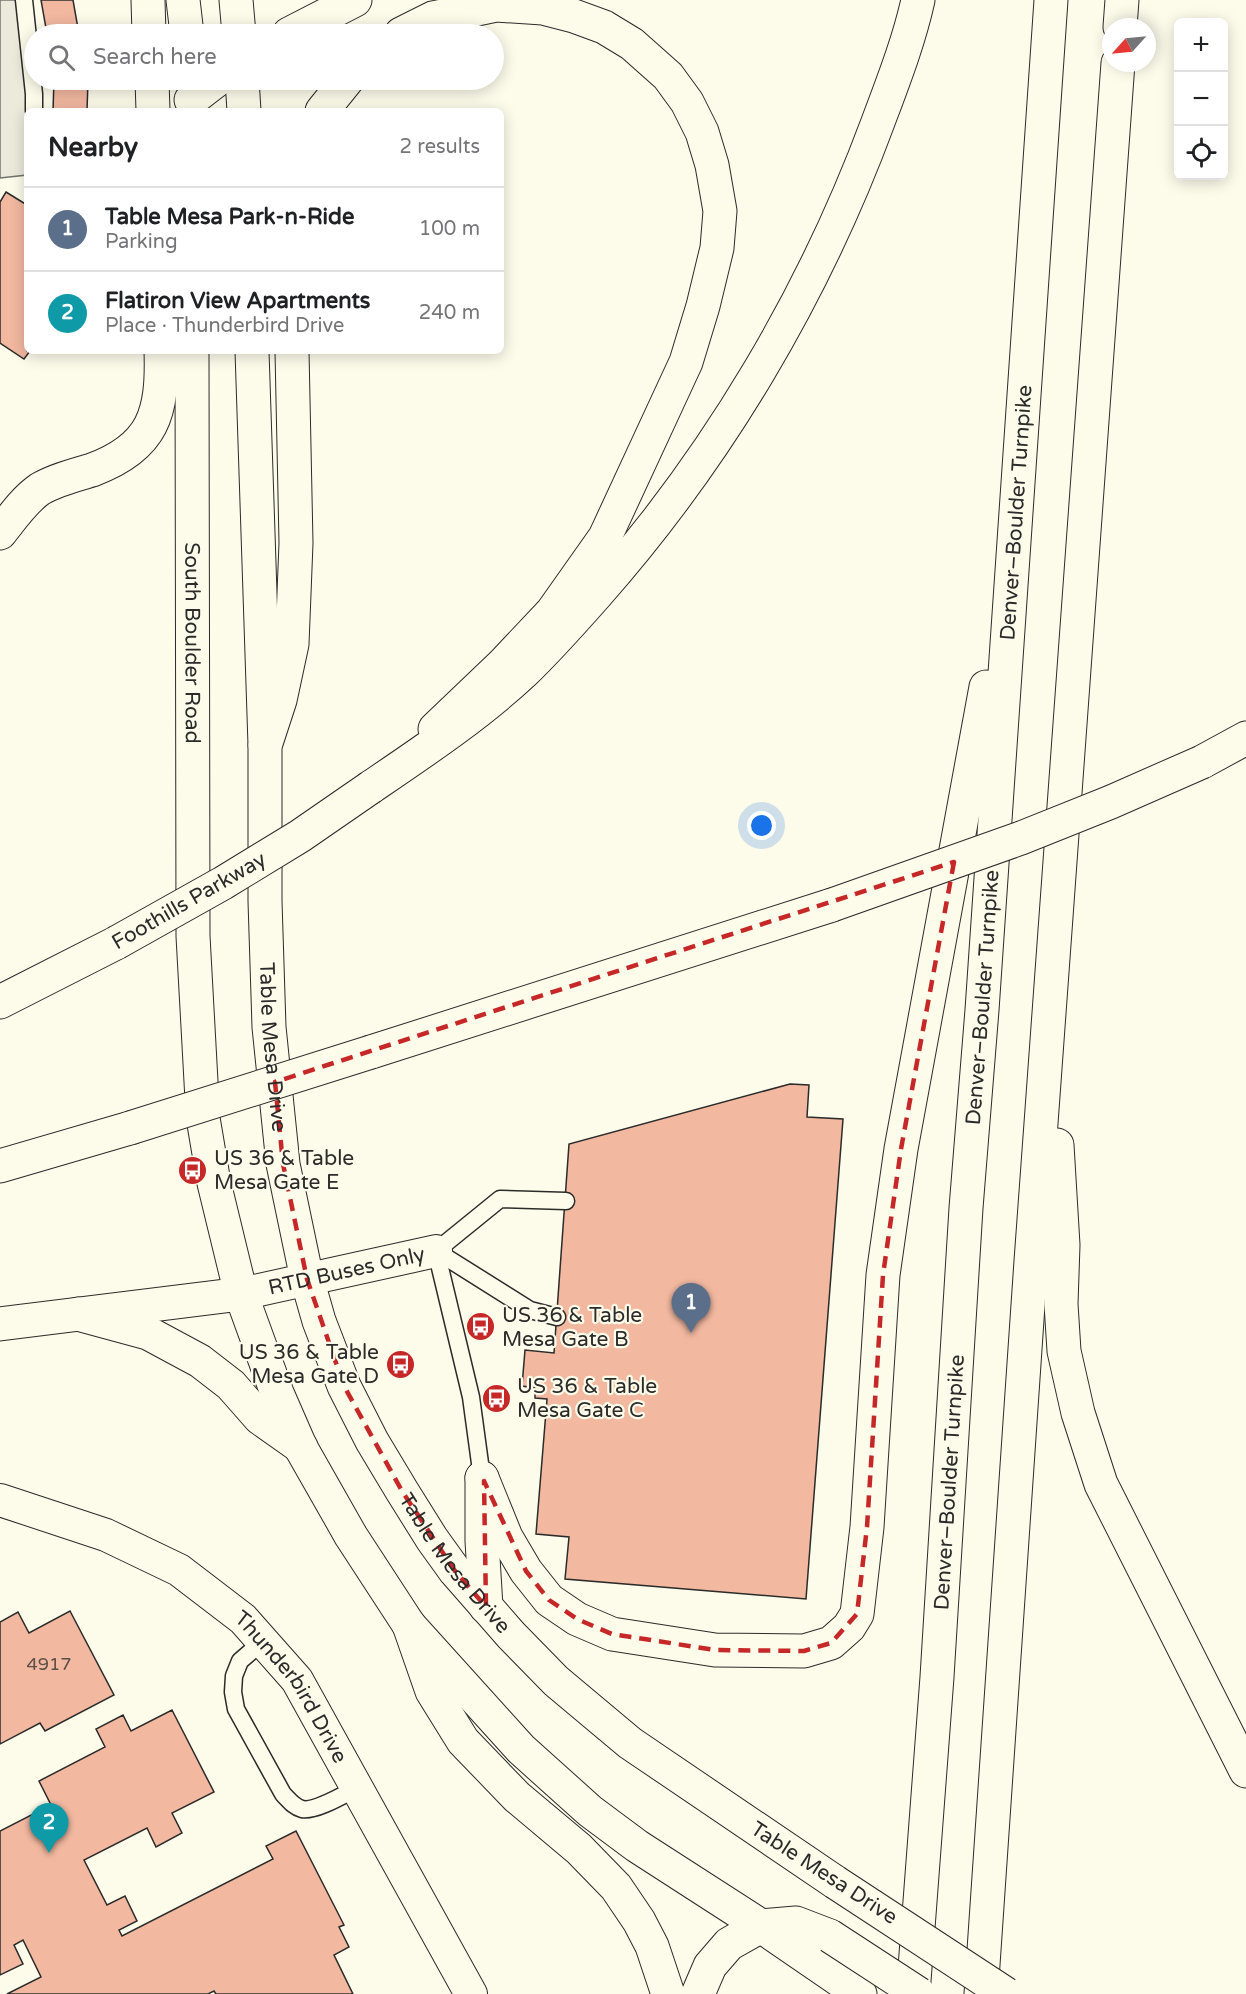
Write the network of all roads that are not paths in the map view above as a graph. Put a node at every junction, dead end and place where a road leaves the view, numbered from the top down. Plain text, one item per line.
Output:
1 (24, 0) edge
2 (148, 0) edge
3 (183, 0) edge
4 (236, 0) edge
5 (355, 0) edge
6 (918, 0) edge
7 (1052, 0) edge
8 (1122, 0) edge
9 (1121, 18) edge
10 (27, 24) edge
11 (149, 24) edge
12 (186, 24) edge
13 (238, 24) edge
14 (309, 24) edge
15 (421, 24) edge
16 (1117, 72) edge
17 (34, 90) edge
18 (152, 90) edge
19 (243, 90) edge
20 (339, 90) edge
21 (34, 108) edge
22 (153, 108) edge
23 (244, 108) edge
24 (324, 108) edge
25 (161, 354) edge
26 (192, 354) edge
27 (252, 354) edge
28 (292, 354) edge
29 (0, 533) edge
30 (1013, 538) junction
31 (1246, 738) edge
32 (265, 746) junction
33 (371, 787) junction
34 (0, 1002) edge
35 (1050, 1008) junction
36 (0, 1166) edge
37 (566, 1201) dead end
38 (436, 1251) junction
39 (307, 1279) junction
40 (241, 1294) junction
41 (78, 1314) junction
42 (556, 1317) dead end
43 (0, 1324) edge
44 (301, 1448) junction
45 (482, 1478) junction
46 (0, 1500) edge
47 (486, 1607) junction
48 (409, 1625) junction
49 (263, 1641) junction
50 (1190, 1659) junction
51 (1246, 1731) edge
52 (1246, 1771) edge
53 (357, 1788) junction
54 (761, 1926) junction
55 (471, 1994) edge
56 (668, 1994) edge
57 (698, 1994) edge
58 (860, 1994) edge
59 (913, 1994) edge
60 (919, 1994) edge
61 (981, 1994) edge
62 (1006, 1994) edge

1 - 10 lane
2 - 11 main road
3 - 12 main road
4 - 13 main road
5 - 14 main road
6 - 33 main road
7 - 30 main road, Denver–Boulder Turnpike
8 - 9 main road
15 - 33 main road
16 - 35 main road
17 - 21 lane
18 - 22 main road
19 - 23 main road
20 - 24 main road
25 - 29 main road
26 - 40 main road, South Boulder Road
27 - 32 main road
28 - 32 main road
30 - 45 main road
30 - 59 main road, Denver–Boulder Turnpike
31 - 36 main road, bridge
32 - 39 main road, Table Mesa Drive
33 - 34 main road, Foothills Parkway, bridge
35 - 50 main road
35 - 61 main road
37 - 38 lane
38 - 39 street, RTD Buses Only
38 - 42 lane
38 - 45 lane, RTD Buses Only
39 - 40 street, RTD Buses Only
39 - 47 main road, Table Mesa Drive
40 - 41 main road
40 - 44 main road
41 - 43 main road
41 - 44 main road
44 - 48 main road
45 - 47 main road
46 - 49 street, Thunderbird Drive
47 - 62 main road, Table Mesa Drive, bridge
48 - 54 main road
48 - 56 main road
49 - 53 street, Thunderbird Drive
49 - 53 lane
50 - 51 main road
50 - 52 main road
53 - 55 street, Thunderbird Drive
54 - 57 main road
54 - 58 main road
54 - 60 main road, bridge

